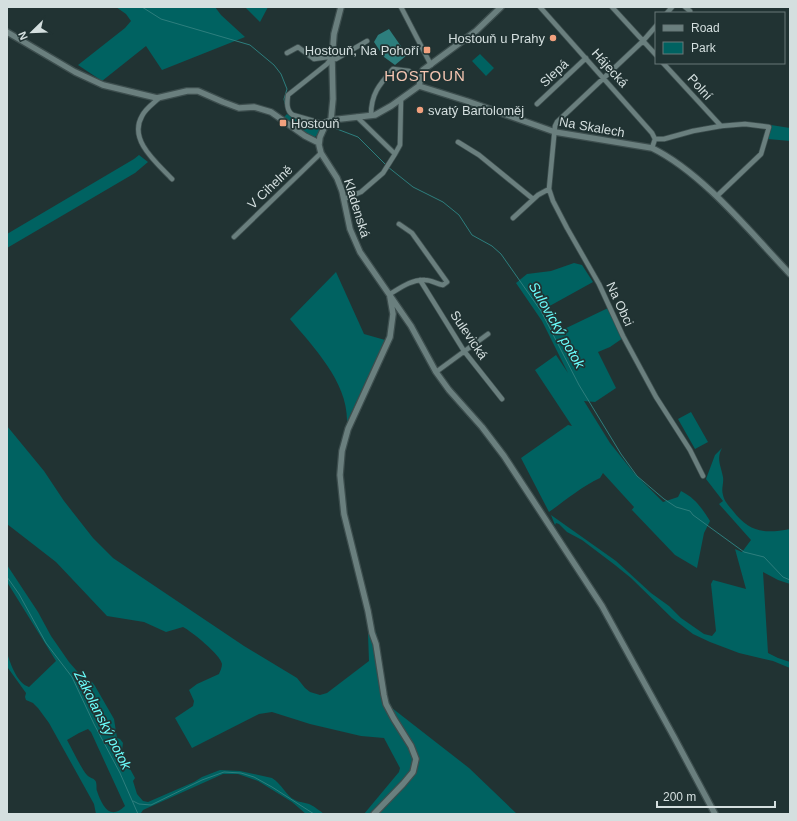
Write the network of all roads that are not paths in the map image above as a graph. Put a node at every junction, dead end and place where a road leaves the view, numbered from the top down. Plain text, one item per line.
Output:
1 (341, 7) edge
2 (401, 7) edge
3 (501, 7) edge
4 (540, 7) edge
5 (612, 7) edge
6 (685, 7) edge
7 (690, 11) dead end
8 (655, 27) edge
9 (7, 32) edge
10 (367, 41) dead end
11 (643, 41) junction
12 (287, 53) dead end
13 (655, 54) edge
14 (332, 58) junction
15 (586, 58) junction
16 (664, 64) edge
17 (430, 65) junction
18 (604, 78) junction
19 (420, 84) junction
20 (160, 98) junction
21 (401, 99) junction
22 (537, 104) dead end
23 (371, 115) junction
24 (357, 117) junction
25 (331, 120) junction
26 (721, 126) junction
27 (555, 132) junction
28 (655, 139) junction
29 (458, 142) dead end
30 (319, 143) junction
31 (652, 148) junction
32 (321, 153) junction
33 (395, 154) junction
34 (172, 179) dead end
35 (549, 189) junction
36 (717, 196) junction
37 (344, 199) junction
38 (533, 199) junction
39 (513, 218) dead end
40 (399, 224) dead end
41 (234, 237) dead end
42 (790, 274) edge
43 (420, 280) junction
44 (390, 294) junction
45 (488, 334) dead end
46 (464, 351) junction
47 (436, 372) junction
48 (502, 399) dead end
49 (704, 476) dead end
50 (374, 814) edge
51 (715, 814) edge

1 - 14 street
2 - 17 street
3 - 17 street
4 - 15 street, Hájecká
5 - 11 street
6 - 7 street
8 - 11 street
9 - 20 street
10 - 14 street
11 - 13 street
11 - 18 street
12 - 14 street
14 - 25 street
14 - 25 street
15 - 18 street, Hájecká
15 - 22 street, Slepá
16 - 26 street, Polní
17 - 19 street
18 - 27 street
18 - 28 street, Hájecká
19 - 21 street
19 - 23 street
19 - 27 street, Na Skalech
20 - 30 street
20 - 34 street
21 - 23 street
21 - 33 street
23 - 24 street
24 - 25 street
24 - 33 street
25 - 30 street
26 - 28 street
26 - 36 street
27 - 31 street, Na Skalech
27 - 35 street, Na Obci
28 - 31 street
29 - 38 street
30 - 32 street, Kladenská
31 - 36 street, Na Skalech
32 - 37 street, Kladenská
32 - 41 street, V Cihelně
33 - 37 street
35 - 38 street
35 - 49 street, Na Obci
36 - 42 street, Na Skalech
37 - 44 street, Kladenská
38 - 39 street
40 - 43 street
43 - 44 street
43 - 46 street, Sulevická
44 - 47 street, Kladenská
44 - 50 street, Kladenská
45 - 46 street
46 - 47 street
46 - 48 street, Sulevická
47 - 51 street, Kladenská

